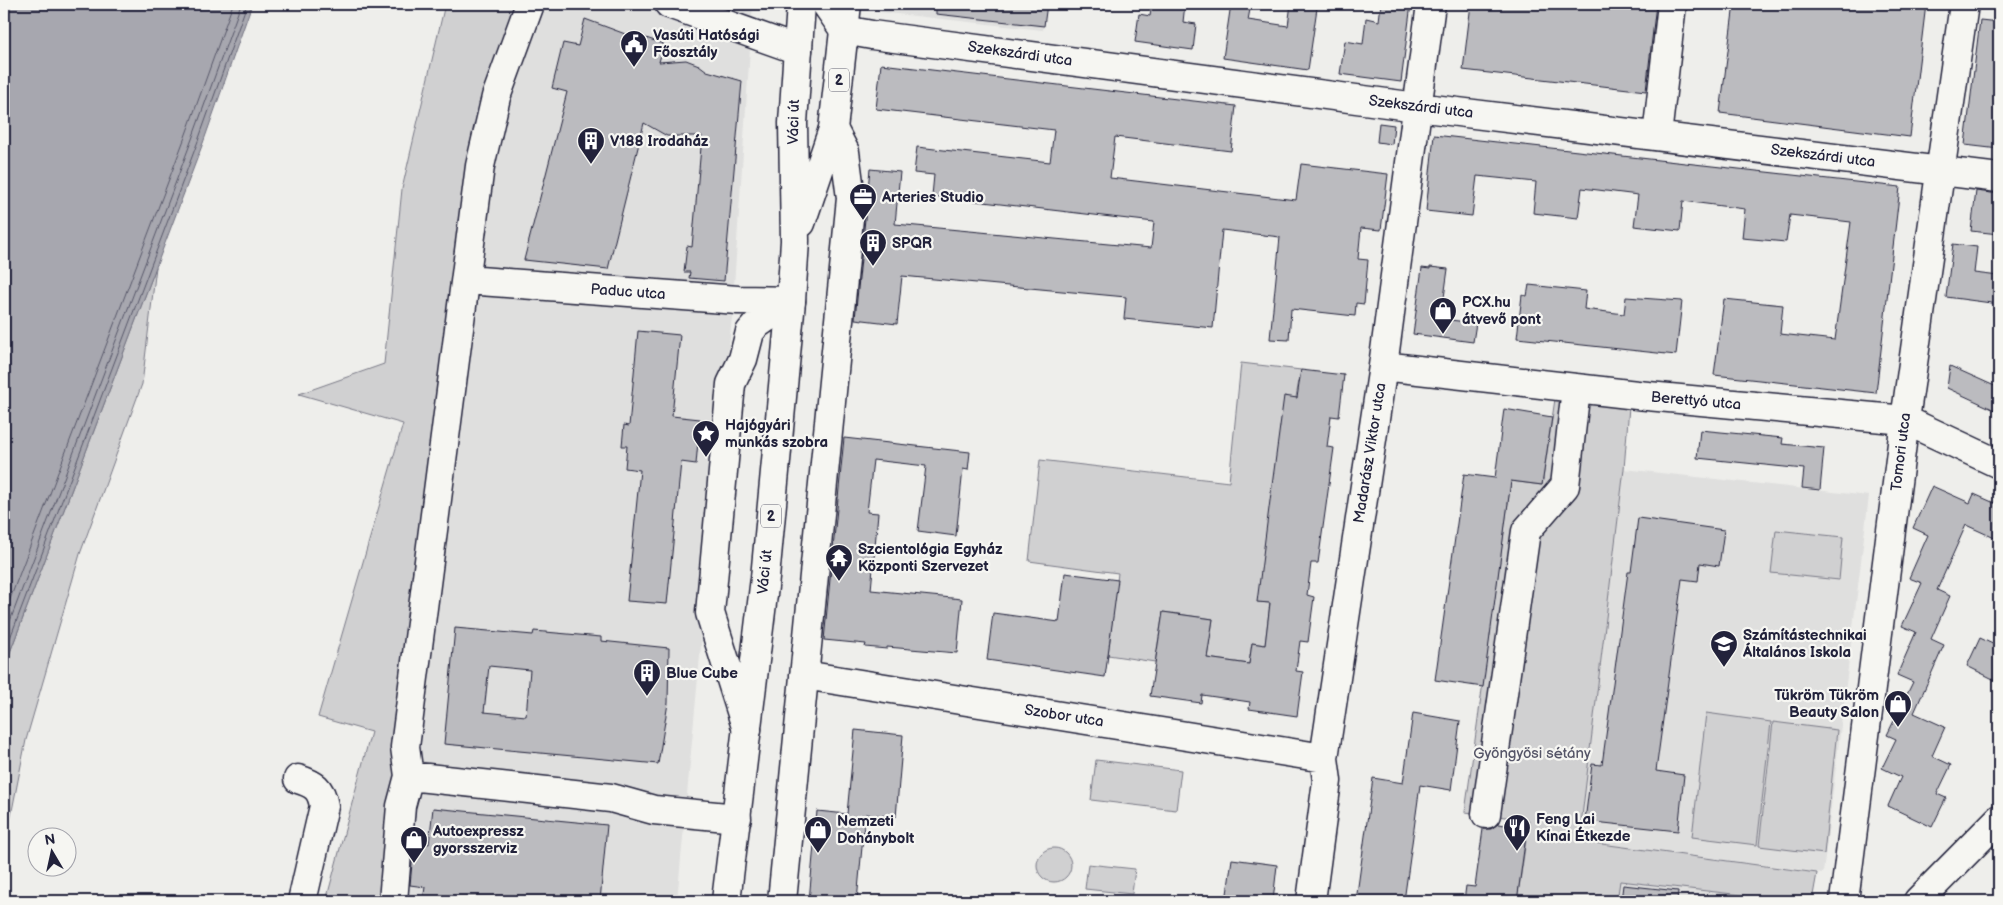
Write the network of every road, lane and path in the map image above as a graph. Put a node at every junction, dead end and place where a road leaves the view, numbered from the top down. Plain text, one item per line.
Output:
1 (530, 4) edge
2 (669, 4) edge
3 (801, 4) edge
4 (826, 4) edge
5 (1431, 4) edge
6 (1672, 4) edge
7 (1964, 4) edge
8 (846, 17) edge
9 (798, 50) junction
10 (1417, 107) junction
11 (833, 130) junction
12 (1658, 136) junction
13 (1942, 171) junction
14 (1999, 178) edge
15 (795, 241) junction
16 (466, 280) junction
17 (790, 302) junction
18 (1383, 366) junction
19 (1576, 388) junction
20 (1905, 420) junction
21 (1999, 464) edge
22 (804, 675) junction
23 (747, 730) junction
24 (1324, 758) junction
25 (409, 776) junction
26 (298, 779) dead end
27 (1486, 814) dead end
28 (737, 818) junction
29 (1995, 833) edge
30 (302, 901) edge
31 (393, 901) edge
32 (726, 901) edge
33 (782, 901) edge
34 (1310, 901) edge
35 (1844, 901) edge
36 (1918, 901) edge

1 - 16 street
2 - 9 street
3 - 9 street, Váci út / 2
4 - 8 street
5 - 10 street, Madarász Viktor utca
6 - 12 street
7 - 13 street, Tomori utca
8 - 10 street, Szekszárdi utca
8 - 11 street, Váci út / 2
9 - 15 street, Váci út / 2
10 - 12 street, Szekszárdi utca
10 - 18 street, Madarász Viktor utca
11 - 15 street, Váci út / 2
11 - 22 street
12 - 13 street, Szekszárdi utca
13 - 14 street, Szekszárdi utca
13 - 20 street, Tomori utca
15 - 17 street, Váci út / 2
16 - 17 street, Paduc utca
16 - 25 street
17 - 23 street, Váci út / 2
17 - 23 street
18 - 19 street, Berettyó utca
18 - 24 street, Madarász Viktor utca
19 - 20 street, Berettyó utca
19 - 27 street
20 - 21 street, Berettyó utca
20 - 35 street, Tomori utca
22 - 24 street, Szobor utca
22 - 33 street
23 - 28 street, Váci út / 2
24 - 34 street, Madarász Viktor utca
25 - 28 street
25 - 31 street
26 - 30 street
28 - 32 street, Váci út / 2
29 - 36 street

